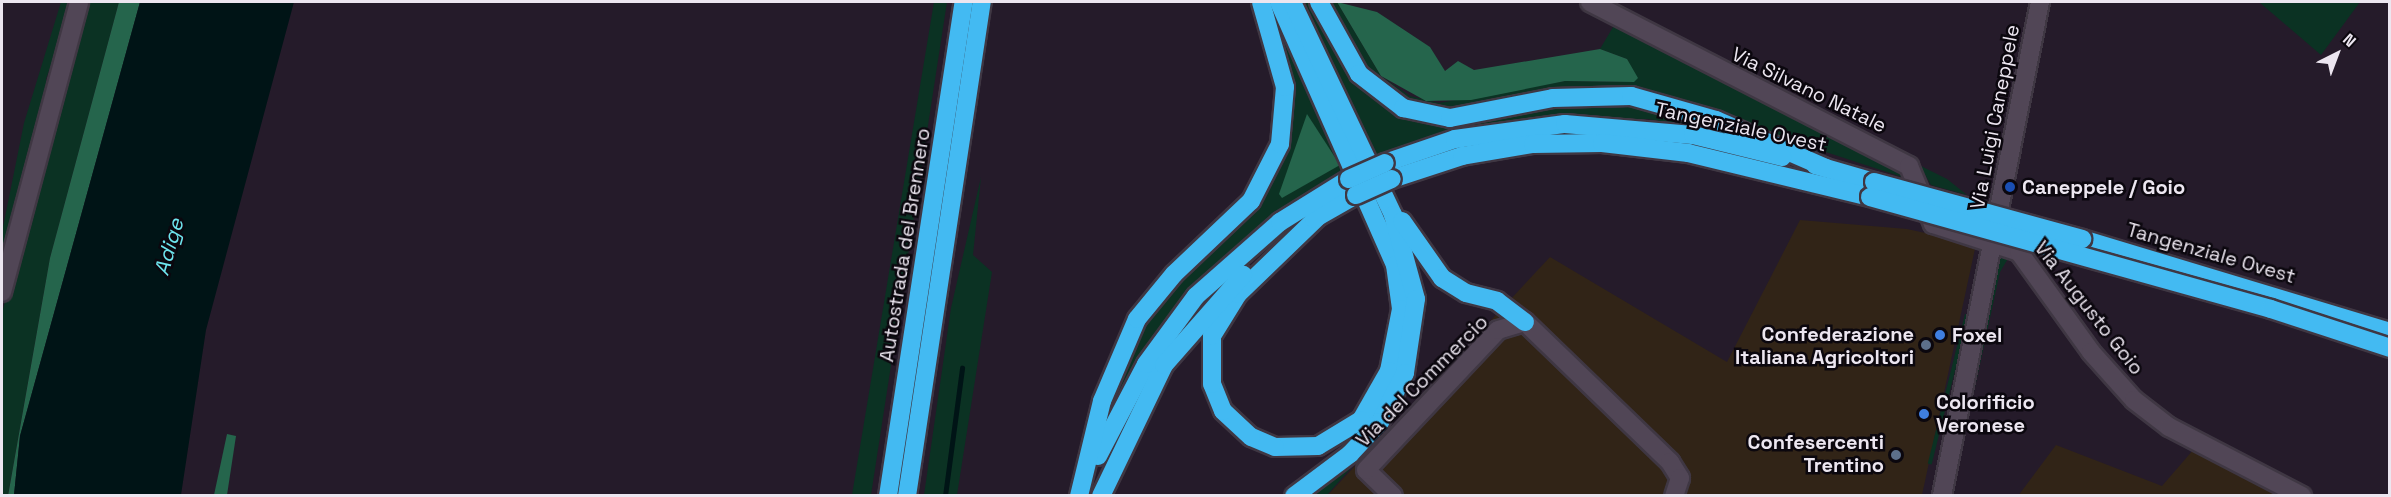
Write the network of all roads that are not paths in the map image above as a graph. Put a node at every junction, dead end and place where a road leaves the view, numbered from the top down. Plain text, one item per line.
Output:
1 (79, 2) edge
2 (964, 2) edge
3 (982, 2) edge
4 (1261, 2) edge
5 (1279, 2) edge
6 (1292, 2) edge
7 (1319, 2) edge
8 (1590, 2) edge
9 (2040, 2) edge
10 (1826, 168) junction
11 (1389, 171) junction
12 (1353, 187) junction
13 (1872, 189) junction
14 (1322, 213) junction
15 (1393, 214) junction
16 (1986, 240) junction
17 (2, 292) edge
18 (1525, 322) junction
19 (2390, 332) edge
20 (2390, 348) edge
21 (888, 495) edge
22 (908, 495) edge
23 (1080, 495) edge
24 (1101, 495) edge
25 (1294, 495) edge
26 (1393, 495) edge
27 (1674, 495) edge
28 (1942, 495) edge
29 (2302, 495) edge

1 - 17 street
2 - 21 highway, Autostrada del Brennero
3 - 22 highway, Autostrada del Brennero
4 - 23 highway
5 - 14 highway
6 - 15 highway
7 - 10 highway
8 - 16 street, Via Silvano Natale
9 - 16 street, Via Luigi Caneppele
10 - 11 highway, Tangenziale Ovest
10 - 13 highway, Tangenziale Ovest
11 - 12 highway, Tangenziale Ovest, bridge
11 - 13 highway, Tangenziale Ovest
12 - 14 highway, Tangenziale Ovest
12 - 23 highway, Tangenziale Ovest
13 - 19 highway, Tangenziale Ovest, bridge
13 - 20 highway, Tangenziale Ovest, bridge
14 - 24 highway, Tangenziale Ovest
15 - 18 highway
15 - 25 highway
16 - 28 street, Via Luigi Caneppele
16 - 29 street, Via Augusto Goio
18 - 26 street, Via del Commercio
18 - 27 street

